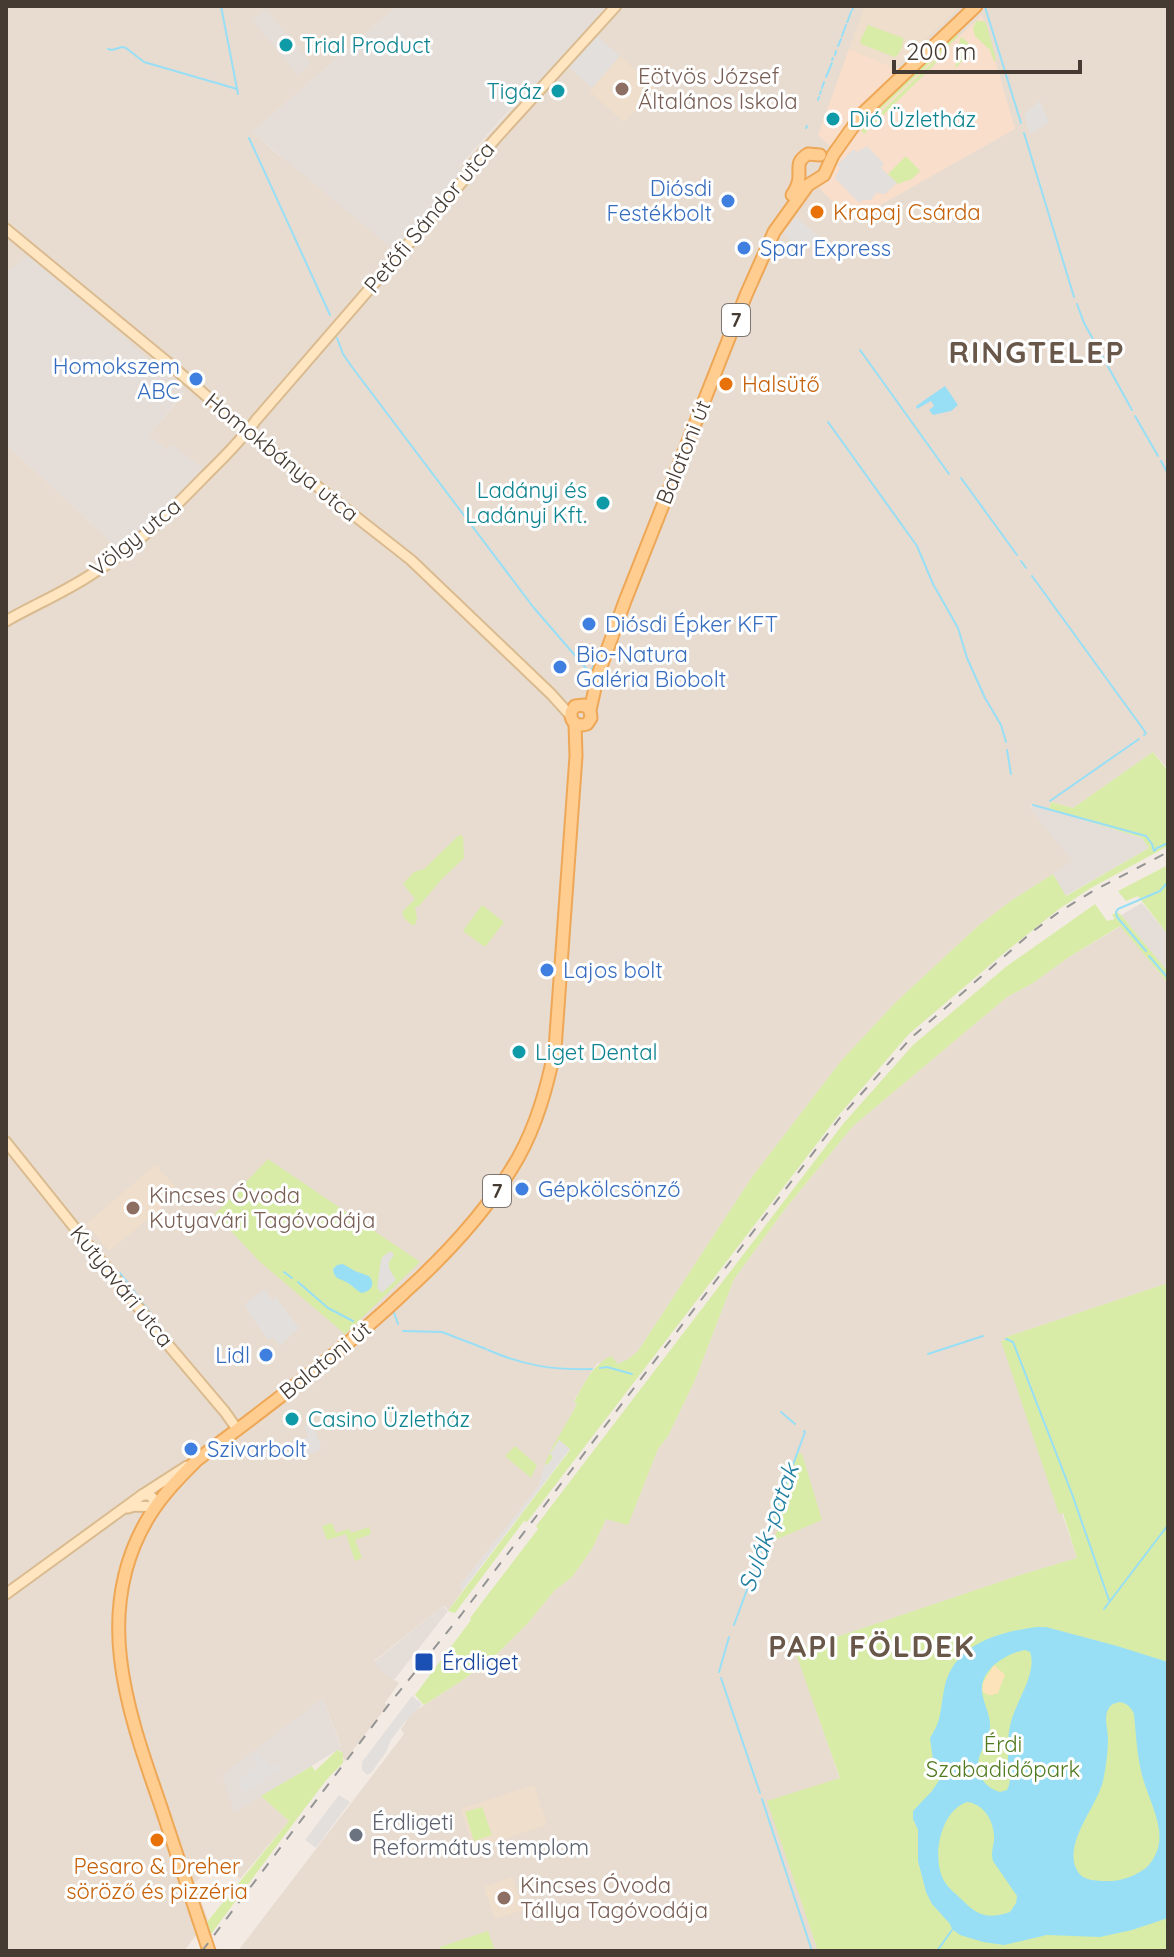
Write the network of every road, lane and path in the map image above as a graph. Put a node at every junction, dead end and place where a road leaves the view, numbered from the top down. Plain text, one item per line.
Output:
1 (616, 6) edge
2 (976, 6) edge
3 (849, 130) junction
4 (820, 155) junction
5 (826, 169) junction
6 (799, 173) junction
7 (811, 182) junction
8 (6, 229) edge
9 (774, 232) junction
10 (248, 432) junction
11 (6, 621) edge
12 (579, 714) junction
13 (6, 1142) edge
14 (237, 1429) junction
15 (197, 1460) junction
16 (142, 1495) junction
17 (149, 1507) junction
18 (123, 1510) junction
19 (6, 1594) edge
20 (209, 1951) edge

1 - 10 street, Petőfi Sándor utca
2 - 3 main road, 7
3 - 4 main road, 7
3 - 5 main road, 7
4 - 5 main road
4 - 6 main road, 7
5 - 7 main road, 7
6 - 7 main road
6 - 9 main road, Balatoni út / 7
7 - 9 main road, Balatoni út / 7
8 - 10 street, Homokbánya utca
9 - 12 main road, Balatoni út / 7
10 - 11 street, Völgy utca
10 - 12 street, Homokbánya utca
12 - 14 main road, Balatoni út / 7
13 - 14 street, Kutyavári utca
14 - 15 main road, Balatoni út / 7
15 - 16 street
15 - 17 main road, Balatoni út / 7
16 - 17 street
16 - 18 street
17 - 18 street
17 - 20 main road, Balatoni út / 7
18 - 19 street

